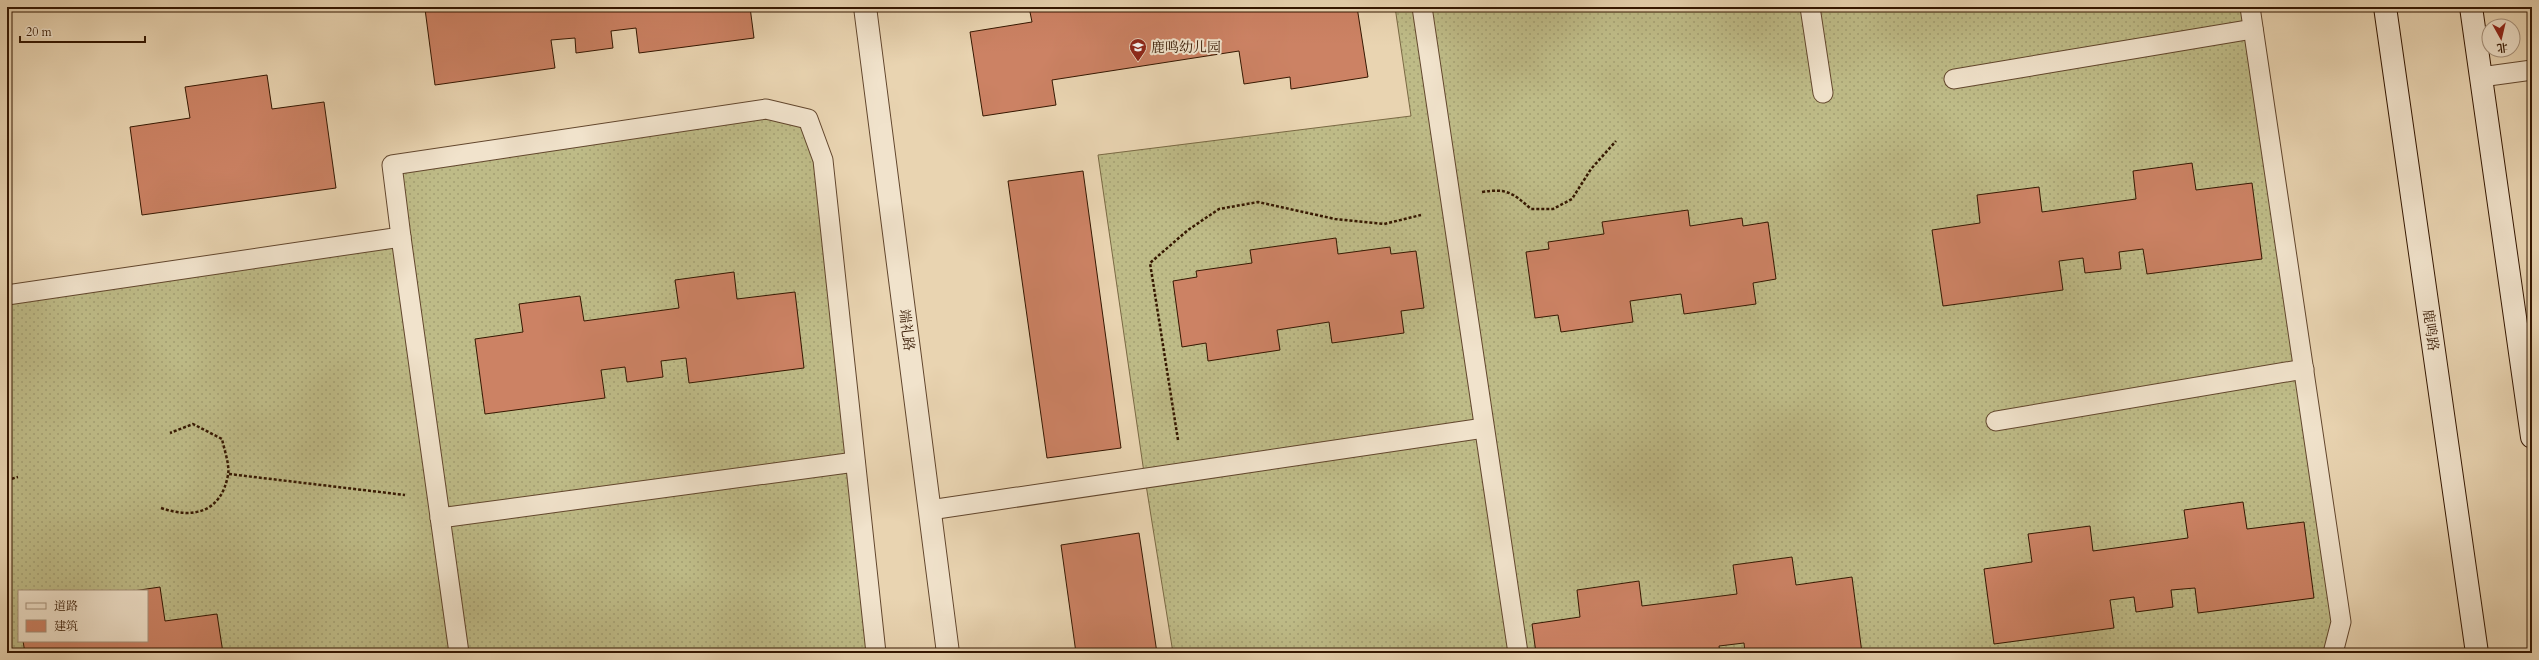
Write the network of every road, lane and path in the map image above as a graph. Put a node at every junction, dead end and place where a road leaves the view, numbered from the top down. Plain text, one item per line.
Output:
1 (865, 7) edge
2 (1422, 7) edge
3 (1810, 7) edge
4 (2250, 7) edge
5 (2385, 7) edge
6 (2471, 7) edge
7 (2254, 29) junction
8 (2532, 70) edge
9 (2481, 77) junction
10 (1954, 78) dead end
11 (1823, 93) dead end
12 (1616, 141) dead end
13 (1450, 196) junction
14 (401, 237) junction
15 (7, 295) edge
16 (2304, 369) junction
17 (1996, 421) dead end
18 (1484, 428) junction
19 (170, 433) dead end
20 (2532, 437) edge
21 (855, 462) junction
22 (1183, 473) junction
23 (229, 474) junction
24 (18, 477) dead end
25 (7, 480) edge
26 (437, 499) junction
27 (161, 508) dead end
28 (930, 510) junction
29 (440, 518) junction
30 (459, 653) edge
31 (876, 653) edge
32 (948, 653) edge
33 (1518, 653) edge
34 (2332, 653) edge
35 (2476, 653) edge

1 - 28 main road, 端礼路
2 - 13 lane
3 - 11 lane
4 - 7 lane
5 - 35 main road, 鹿鸣路
6 - 9 main road
7 - 10 lane
7 - 16 lane
8 - 9 lane
9 - 20 main road
12 - 13 path
13 - 18 lane
13 - 22 path
14 - 15 lane
14 - 21 lane
14 - 26 lane
16 - 17 lane
16 - 34 lane
18 - 22 lane
18 - 33 lane
19 - 23 path
21 - 29 lane
21 - 31 lane
22 - 28 lane
23 - 26 path
23 - 27 path
24 - 25 path
26 - 29 lane
28 - 32 main road, 端礼路
29 - 30 lane

